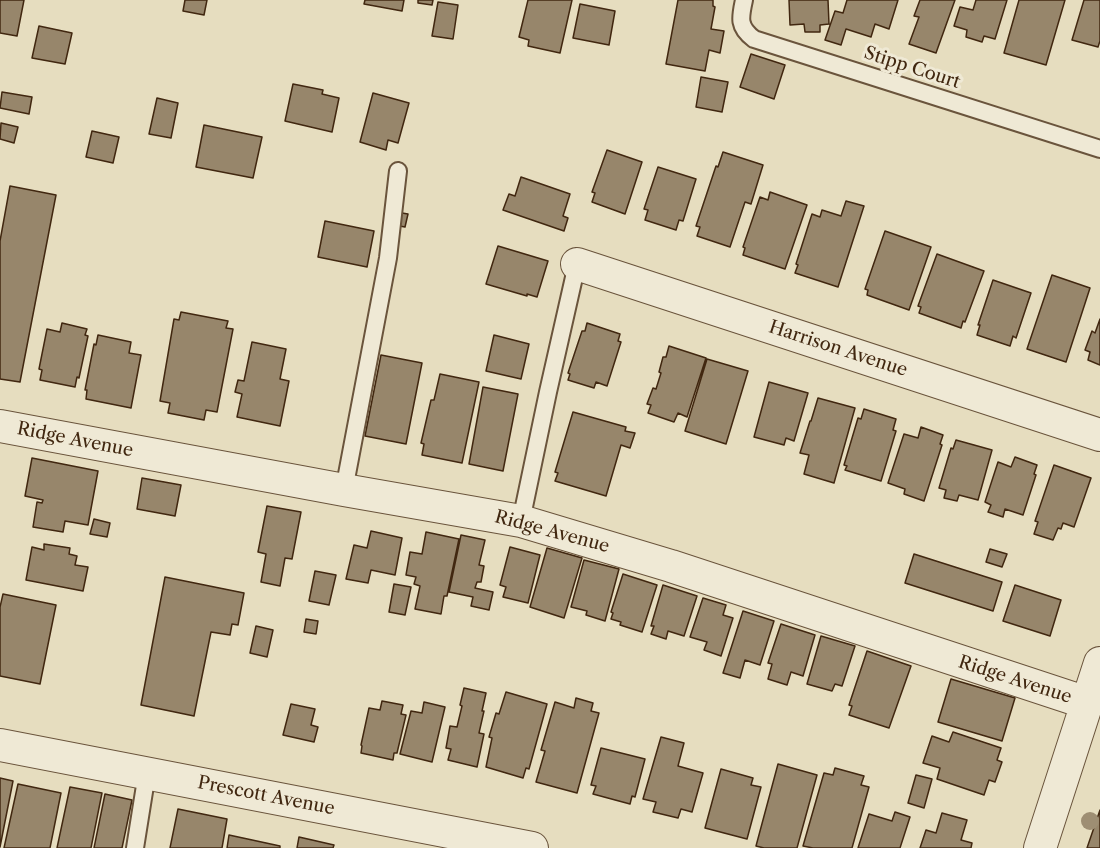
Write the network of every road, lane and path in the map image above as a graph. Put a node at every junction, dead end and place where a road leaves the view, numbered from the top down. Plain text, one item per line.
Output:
1 (744, 0) edge
2 (1100, 149) edge
3 (398, 171) dead end
4 (577, 264) joint
5 (0, 426) edge
6 (1100, 435) edge
7 (344, 490) junction
8 (521, 521) junction
9 (1100, 663) edge
10 (1091, 712) junction
11 (0, 744) edge
12 (147, 773) junction
13 (135, 848) edge
14 (532, 848) edge
15 (1040, 848) edge

1 - 2 lane, Stipp Court
3 - 7 lane
4 - 6 street, Harrison Avenue
4 - 8 lane
5 - 7 street, Ridge Avenue
7 - 8 street, Ridge Avenue
8 - 10 street, Ridge Avenue
9 - 10 street
10 - 15 street
11 - 12 street, Prescott Avenue
12 - 13 lane
12 - 14 street, Prescott Avenue

